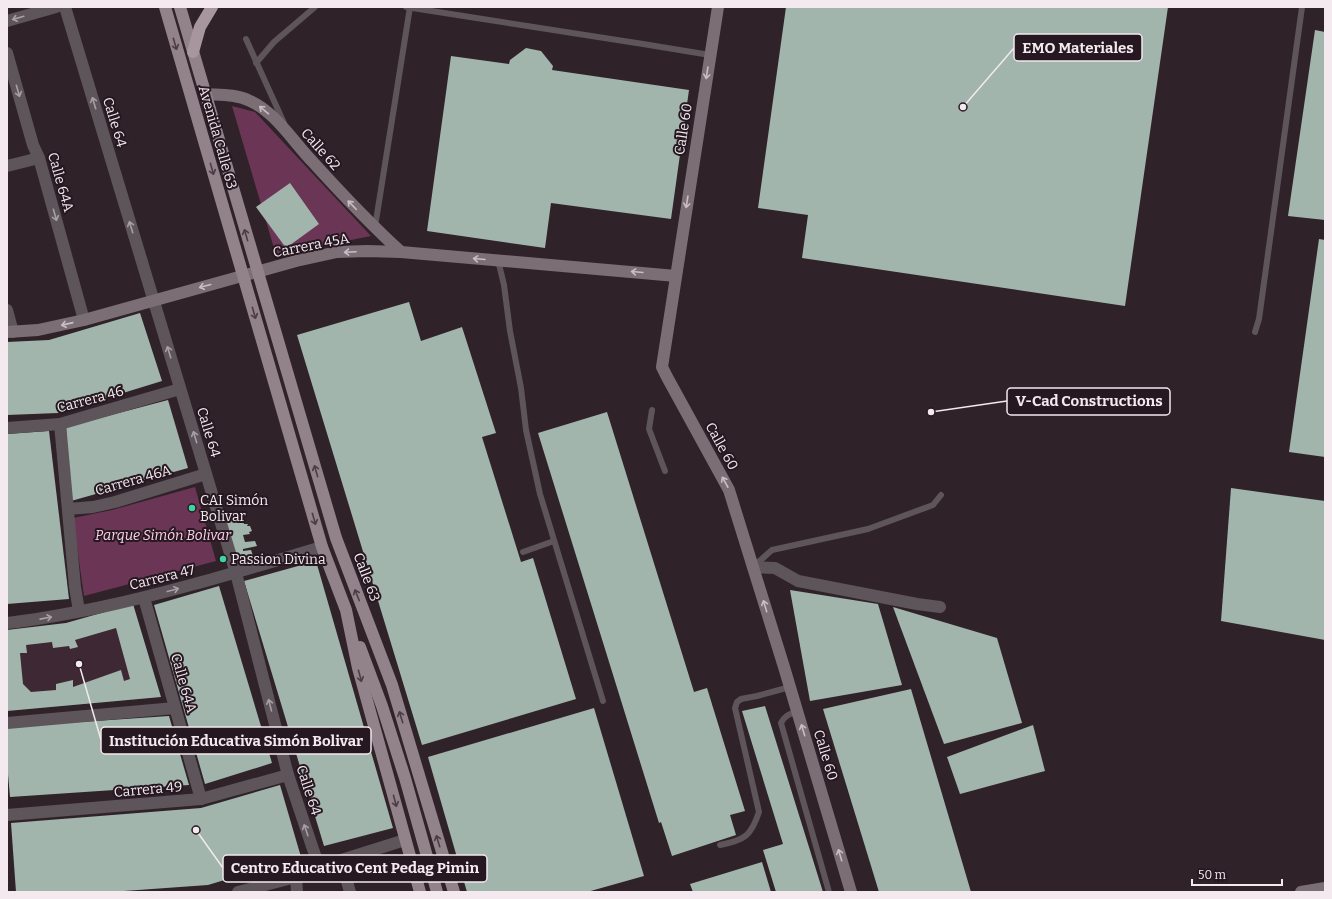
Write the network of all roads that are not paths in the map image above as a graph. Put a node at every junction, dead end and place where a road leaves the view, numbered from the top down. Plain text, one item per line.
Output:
1 (56, 7) edge
2 (65, 7) edge
3 (164, 7) edge
4 (180, 7) edge
5 (212, 7) edge
6 (315, 7) edge
7 (409, 7) edge
8 (718, 7) edge
9 (1302, 7) edge
10 (7, 21) edge
11 (246, 39) dead end
12 (193, 52) junction
13 (7, 53) edge
14 (710, 56) junction
15 (256, 63) junction
16 (205, 94) junction
17 (290, 136) junction
18 (39, 158) junction
19 (7, 166) edge
20 (375, 228) junction
21 (401, 252) junction
22 (498, 260) junction
23 (257, 272) junction
24 (243, 276) junction
25 (676, 276) junction
26 (154, 301) junction
27 (7, 310) edge
28 (84, 320) junction
29 (10, 332) edge
30 (1255, 332) dead end
31 (180, 389) junction
32 (652, 410) dead end
33 (60, 424) junction
34 (7, 428) edge
35 (665, 471) dead end
36 (206, 474) junction
37 (941, 495) dead end
38 (68, 510) junction
39 (554, 541) junction
40 (322, 547) junction
41 (523, 552) dead end
42 (753, 567) junction
43 (236, 573) junction
44 (144, 598) junction
45 (940, 608) dead end
46 (346, 610) junction
47 (79, 612) junction
48 (7, 623) edge
49 (790, 687) junction
50 (603, 701) dead end
51 (175, 708) junction
52 (797, 711) junction
53 (7, 723) edge
54 (288, 775) junction
55 (201, 799) junction
56 (7, 816) edge
57 (406, 840) junction
58 (720, 845) dead end
59 (341, 860) junction
60 (319, 867) junction
61 (296, 877) junction
62 (1325, 888) edge
63 (238, 892) edge
64 (296, 892) edge
65 (350, 892) edge
66 (420, 892) edge
67 (437, 892) edge
68 (454, 892) edge
69 (829, 892) edge
70 (851, 892) edge
71 (1301, 892) edge

1 -> 10 street
26 -> 2 street, Calle 64
3 -> 24 main road, Avenida Calle 63
4 - 12 main road, Avenida Calle 63
5 - 12 highway
6 - 15 lane
7 - 14 lane
7 - 20 lane
8 - 14 street, Calle 60
9 - 30 lane
11 - 15 lane
12 - 16 main road, Avenida Calle 63
13 -> 18 street, Calle 64A
14 -> 25 street, Calle 60
15 - 17 lane
17 -> 16 street, Calle 62
23 -> 16 main road, Avenida Calle 63
20 -> 17 street, Calle 62
18 - 19 street
18 -> 28 street, Calle 64A
20 - 21 street, Calle 62
22 -> 21 street, Carrera 45A
21 -> 23 street, Carrera 45A
25 -> 22 street, Carrera 45A
22 - 39 lane
23 - 24 street, Carrera 45A
68 -> 23 main road, Calle 63
24 -> 26 street, Carrera 45A
24 -> 40 main road
42 -> 25 street, Calle 60
26 - 28 street, Carrera 45A
31 -> 26 street, Calle 64
27 - 29 street
28 -> 29 street, Carrera 45A
31 - 33 street, Carrera 46
36 -> 31 street, Calle 64
32 - 35 lane
33 - 34 street, Carrera 46
33 - 38 street
36 - 38 street, Carrera 46A
36 - 43 street, Calle 64
37 - 42 lane
38 - 47 street
39 - 41 lane
39 - 50 lane
40 - 43 street, Carrera 47
40 - 46 main road
42 - 45 street
49 -> 42 street, Calle 60
44 -> 43 street, Carrera 47
54 -> 43 street, Calle 64
44 - 47 street, Carrera 47
44 - 51 street, Calle 64A
46 -> 57 main road
46 - 67 main road
48 -> 47 street, Carrera 47
49 - 52 street, Calle 60
49 - 58 lane
51 - 53 street
51 - 55 street, Calle 64A
52 - 69 lane
70 -> 52 street, Calle 60
54 - 55 street, Carrera 49
60 -> 54 street, Calle 64
55 - 56 street, Carrera 49
57 - 59 street
57 - 66 main road
59 - 60 street
59 - 65 street
60 - 61 street
61 - 63 street
61 - 64 street
62 - 71 street

